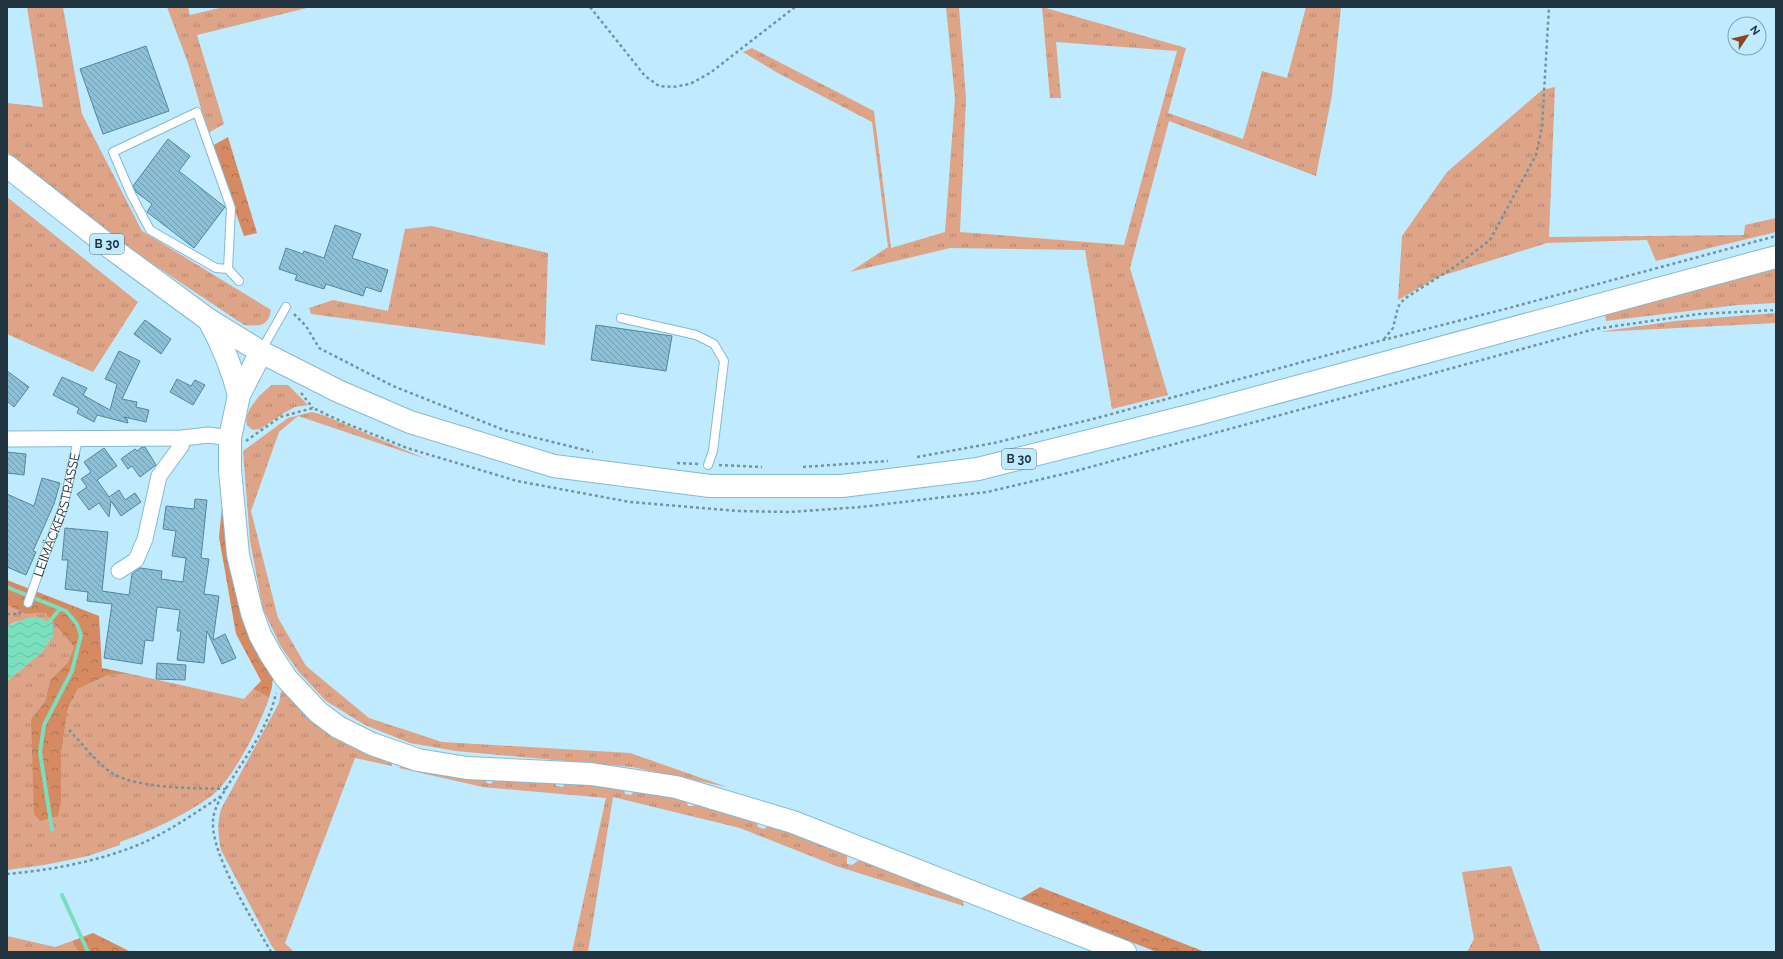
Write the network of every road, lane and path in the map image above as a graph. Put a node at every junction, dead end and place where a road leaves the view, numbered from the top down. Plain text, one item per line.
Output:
1 (590, 7) edge
2 (795, 7) edge
3 (1549, 7) edge
4 (7, 166) edge
5 (1776, 236) edge
6 (1776, 257) edge
7 (228, 269) junction
8 (239, 281) dead end
9 (286, 307) joint
10 (1776, 310) edge
11 (621, 318) dead end
12 (209, 320) junction
13 (1384, 340) junction
14 (261, 352) junction
15 (239, 395) junction
16 (183, 438) junction
17 (7, 439) edge
18 (78, 439) junction
19 (237, 442) junction
20 (594, 452) dead end
21 (910, 459) dead end
22 (895, 460) dead end
23 (670, 462) dead end
24 (708, 465) junction
25 (768, 467) dead end
26 (799, 467) dead end
27 (119, 571) dead end
28 (28, 603) joint
29 (7, 614) edge
30 (286, 678) junction
31 (69, 730) dead end
32 (226, 789) junction
33 (223, 795) junction
34 (7, 874) edge
35 (271, 952) edge
36 (1125, 952) edge

1 - 2 path
3 - 13 path
4 - 12 main road, B 30
5 - 13 path
6 - 14 main road, B 30
7 - 7 lane
7 - 8 lane
9 - 14 lane
9 - 20 path
10 - 19 path
11 - 24 lane
12 - 14 main road, B 30
12 - 15 main road
13 - 21 path
14 - 15 main road
15 - 19 main road
16 - 18 street, LEIMÄCKERSTRASSE
16 - 19 street, LEIMÄCKERSTRASSE
16 - 27 street
17 - 18 street, LEIMÄCKERSTRASSE
18 - 28 lane, LEIMÄCKERSTRASSE
19 - 30 main road
22 - 26 path
23 - 24 path
24 - 25 path
28 - 29 path
30 - 32 path
30 - 36 main road
31 - 32 path
32 - 33 path
33 - 34 path
33 - 35 path

